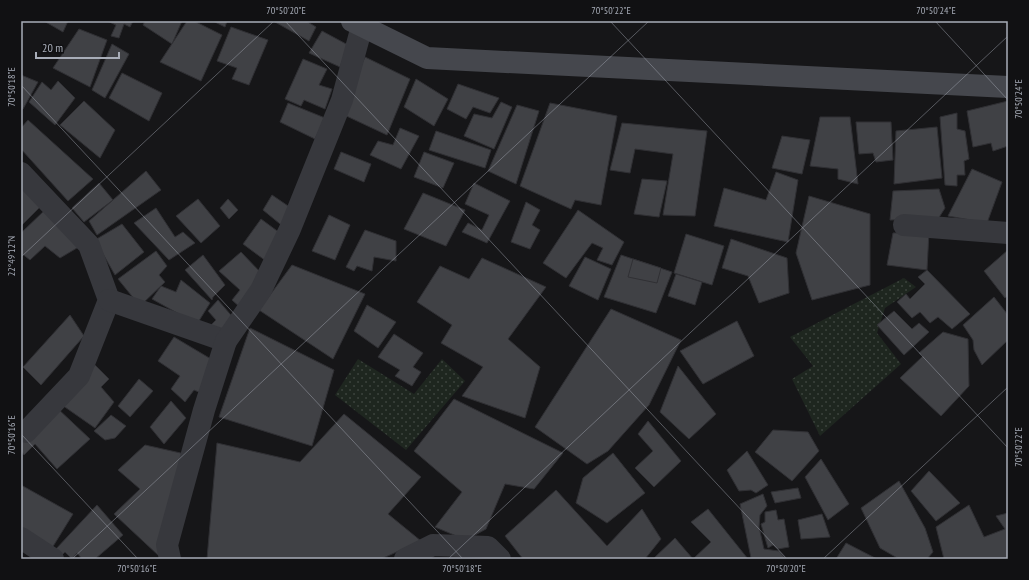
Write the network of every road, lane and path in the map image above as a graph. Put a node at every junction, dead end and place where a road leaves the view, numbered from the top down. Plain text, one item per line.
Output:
1 (357, 24) edge
2 (1008, 87) edge
3 (21, 173) edge
4 (904, 225) dead end
5 (1008, 233) edge
6 (109, 300) junction
7 (226, 341) junction
8 (26, 432) dead end
9 (21, 538) edge
10 (53, 559) edge
11 (170, 559) edge
12 (405, 559) edge
13 (500, 559) edge

1 - 2 street
1 - 7 street
3 - 6 street
4 - 5 street
6 - 7 street
6 - 8 street
7 - 11 street
9 - 10 street
12 - 13 street

